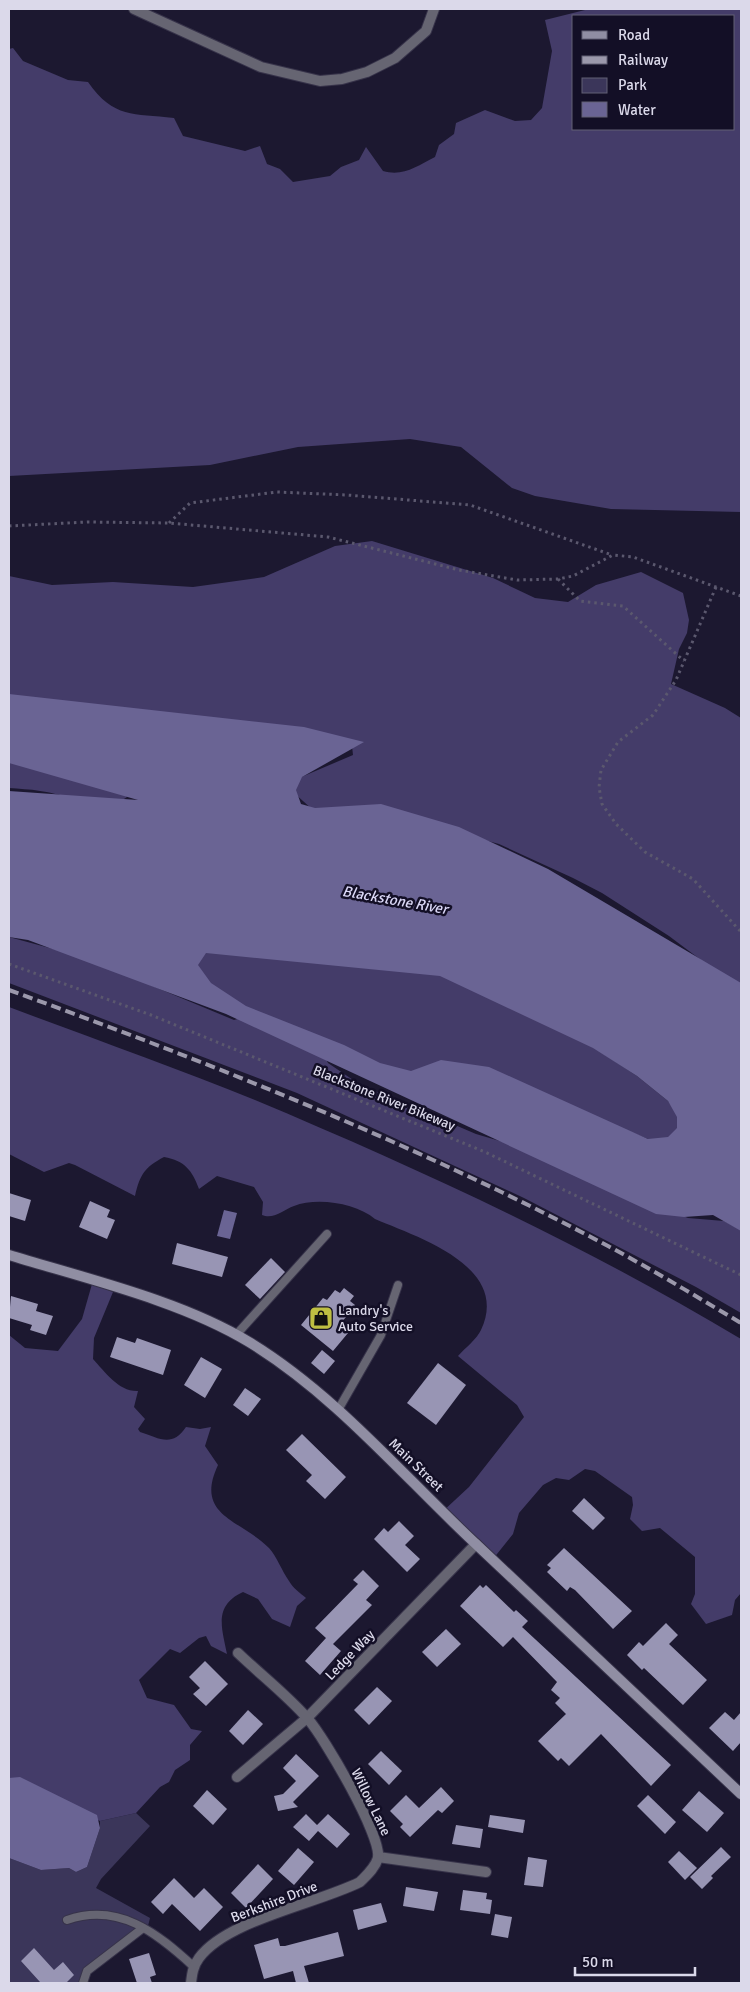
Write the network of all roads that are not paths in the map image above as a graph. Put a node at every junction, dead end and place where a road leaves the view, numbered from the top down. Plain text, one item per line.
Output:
1 (134, 9) edge
2 (434, 9) edge
3 (327, 1234) dead end
4 (9, 1255) edge
5 (398, 1285) dead end
6 (236, 1335) junction
7 (338, 1410) junction
8 (476, 1544) junction
9 (238, 1653) dead end
10 (308, 1718) junction
11 (237, 1777) dead end
12 (741, 1794) edge
13 (378, 1857) junction
14 (486, 1872) dead end
15 (67, 1920) dead end
16 (143, 1928) junction
17 (194, 1967) junction
18 (83, 1983) edge
19 (191, 1983) edge

1 - 2 street
3 - 6 lane
4 - 6 street, Main Street
5 - 7 lane
6 - 7 street, Main Street
7 - 8 street, Main Street
8 - 10 street, Ledge Way
8 - 12 street, Main Street
9 - 10 street
10 - 11 street, Ledge Way
10 - 13 street, Willow Lane
13 - 14 street, Willow Lane
13 - 17 street, Berkshire Drive
15 - 16 lane
16 - 17 lane
16 - 18 lane
17 - 19 street, Berkshire Drive

